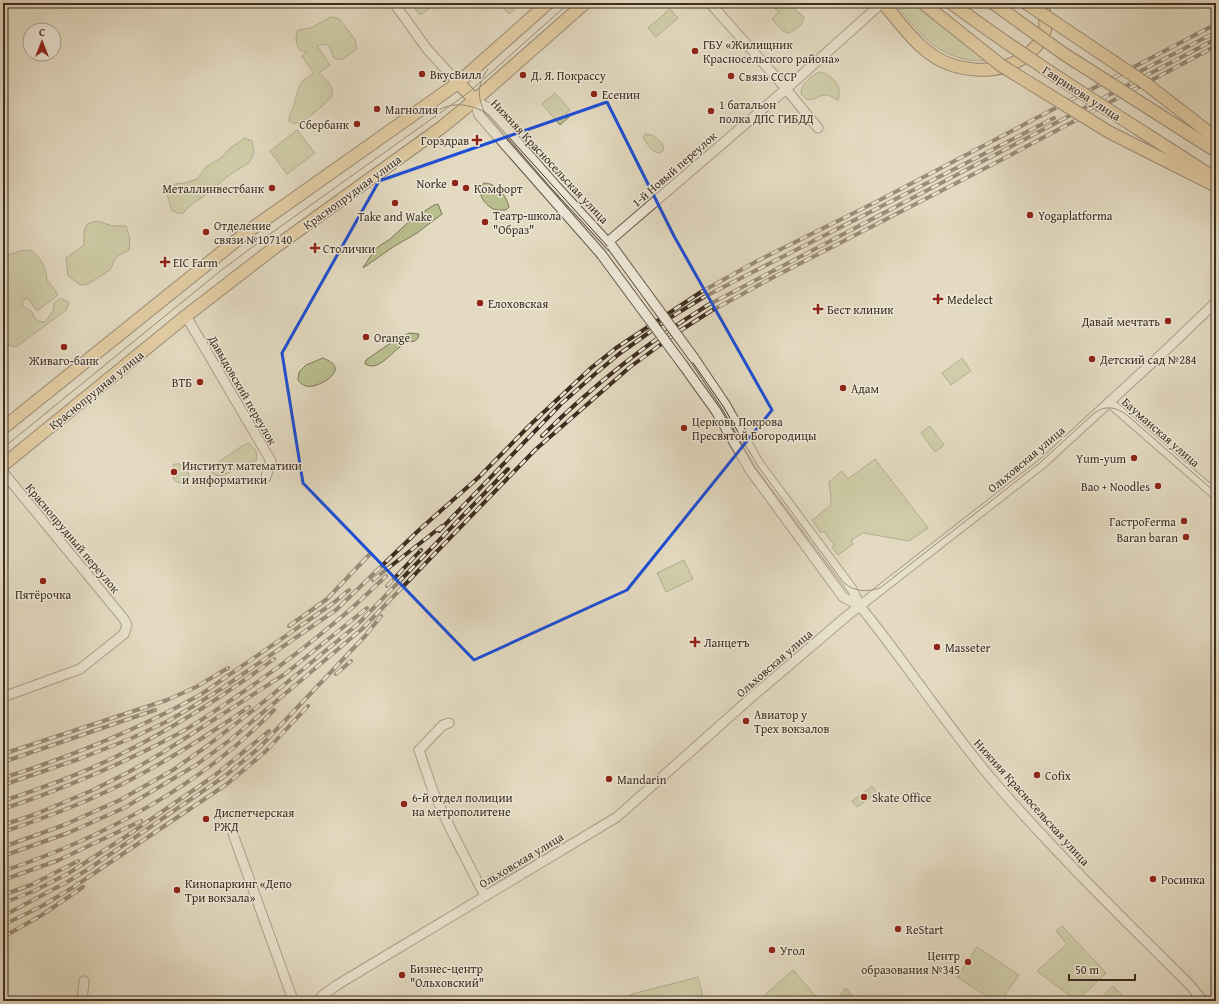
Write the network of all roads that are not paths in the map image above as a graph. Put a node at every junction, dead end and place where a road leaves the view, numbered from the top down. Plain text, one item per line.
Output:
1 (394, 3) edge
2 (548, 3) edge
3 (585, 3) edge
4 (710, 3) edge
5 (882, 3) edge
6 (923, 3) edge
7 (951, 3) edge
8 (992, 3) edge
9 (1026, 3) edge
10 (1041, 3) edge
11 (458, 83) junction
12 (786, 89) junction
13 (475, 100) junction
14 (818, 128) dead end
15 (1216, 138) edge
16 (1216, 151) edge
17 (1216, 179) edge
18 (1216, 186) edge
19 (610, 244) junction
20 (1216, 302) edge
21 (186, 316) junction
22 (1109, 402) junction
23 (3, 428) edge
24 (3, 466) edge
25 (3, 472) edge
26 (266, 477) dead end
27 (1216, 495) edge
28 (860, 606) junction
29 (4, 697) edge
30 (449, 723) dead end
31 (233, 834) dead end
32 (485, 896) junction
33 (84, 981) dead end
34 (1198, 999) edge
35 (82, 1001) edge
36 (296, 1001) edge
37 (318, 1001) edge

1 - 11 street
2 - 11 main road
3 - 13 main road, Краснопрудная улица
4 - 12 street
5 - 10 main road
5 - 12 street, 1-й Новый переулок
6 - 18 main road, bridge
7 - 17 main road, Гаврикова улица, bridge
8 - 16 main road, Гаврикова улица, bridge
9 - 15 main road, bridge
11 - 13 main road
11 - 23 main road
12 - 14 street
12 - 19 street, 1-й Новый переулок
13 - 19 street, Нижняя Красносельская улица
13 - 21 main road, Краснопрудная улица
13 - 28 street, Нижняя Красносельская улица, bridge
19 - 28 street, Нижняя Красносельская улица, bridge
20 - 22 street, Ольховская улица
21 - 24 main road, Краснопрудная улица
21 - 26 street, Давыдовский переулок
22 - 27 street, Бауманская улица
22 - 28 street, Ольховская улица
25 - 29 street, Краснопрудный переулок
28 - 32 street, Ольховская улица
28 - 34 street, Нижняя Красносельская улица
30 - 32 street
31 - 36 street
32 - 37 street, Ольховская улица
33 - 35 street

